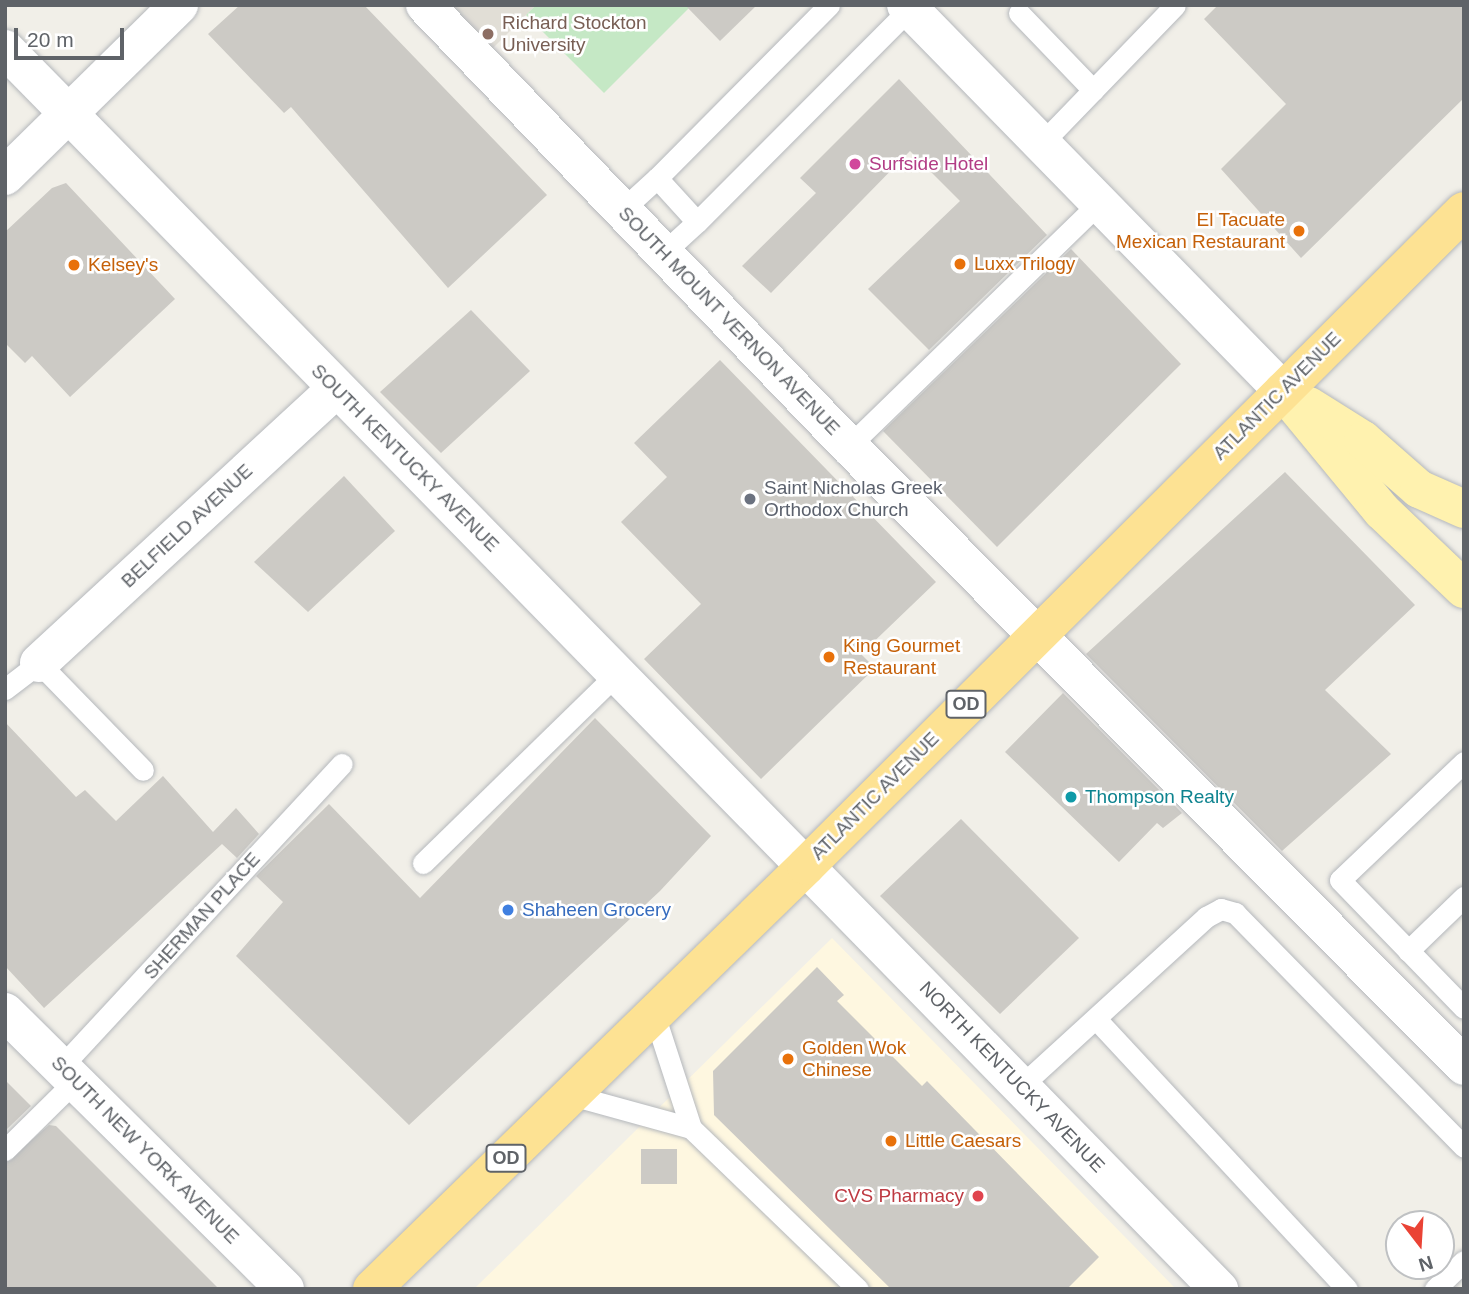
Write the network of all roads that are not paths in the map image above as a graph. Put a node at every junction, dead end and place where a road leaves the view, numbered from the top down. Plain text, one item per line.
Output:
1 (179, 5) edge
2 (425, 5) edge
3 (829, 5) edge
4 (1175, 5) edge
5 (908, 7) edge
6 (1019, 13) dead end
7 (5, 50) edge
8 (1093, 90) junction
9 (68, 113) junction
10 (1040, 145) junction
11 (5, 176) edge
12 (657, 178) junction
13 (1099, 203) junction
14 (622, 210) junction
15 (1464, 211) edge
16 (697, 222) junction
17 (663, 253) junction
18 (335, 390) junction
19 (1283, 391) junction
20 (849, 446) junction
21 (1464, 509) edge
22 (1464, 589) edge
23 (1036, 633) junction
24 (39, 663) junction
25 (619, 672) junction
26 (5, 689) edge
27 (1464, 762) edge
28 (342, 764) dead end
29 (143, 770) dead end
30 (424, 863) dead end
31 (806, 866) junction
32 (1464, 897) edge
33 (1408, 951) junction
34 (1464, 1008) edge
35 (5, 1012) edge
36 (654, 1014) junction
37 (1097, 1020) junction
38 (1464, 1066) edge
39 (68, 1074) junction
40 (1021, 1086) junction
41 (570, 1095) junction
42 (691, 1128) junction
43 (1464, 1147) edge
44 (5, 1150) edge
45 (1461, 1269) edge
46 (285, 1289) edge
47 (372, 1289) edge
48 (858, 1289) edge
49 (1219, 1289) edge
50 (1347, 1289) edge
51 (1435, 1289) edge

1 - 9 street
2 - 14 street, SOUTH MOUNT VERNON AVENUE
3 - 12 lane
4 - 8 lane
5 - 10 street
5 - 16 lane
6 - 8 lane
7 - 9 street, SOUTH KENTUCKY AVENUE
8 - 10 lane
9 - 11 street
9 - 18 street, SOUTH KENTUCKY AVENUE
10 - 13 street
12 - 14 lane
12 - 16 lane
13 - 19 street
13 - 20 lane
14 - 17 street, SOUTH MOUNT VERNON AVENUE
15 - 19 highway, ATLANTIC AVENUE / OD
16 - 17 lane
17 - 20 street, SOUTH MOUNT VERNON AVENUE
18 - 24 street, BELFIELD AVENUE
18 - 25 street, SOUTH KENTUCKY AVENUE
19 - 21 main road
19 - 22 main road
19 - 23 highway, ATLANTIC AVENUE / OD
20 - 23 street, SOUTH MOUNT VERNON AVENUE
23 - 31 highway, ATLANTIC AVENUE / OD
23 - 38 street, SOUTH MOUNT VERNON AVENUE
24 - 26 lane
24 - 29 lane
25 - 30 lane
25 - 31 street, SOUTH KENTUCKY AVENUE
27 - 33 lane
28 - 39 lane, SHERMAN PLACE
31 - 36 highway, ATLANTIC AVENUE / OD
31 - 40 street, NORTH KENTUCKY AVENUE
32 - 33 lane
33 - 34 lane
35 - 39 street, SOUTH NEW YORK AVENUE
36 - 41 highway, ATLANTIC AVENUE / OD
36 - 42 lane
37 - 40 lane
37 - 43 lane
37 - 50 lane
39 - 44 lane, SHERMAN PLACE
39 - 46 street, SOUTH NEW YORK AVENUE
40 - 49 street, NORTH KENTUCKY AVENUE
41 - 42 lane
41 - 47 highway, ATLANTIC AVENUE / OD
42 - 48 lane
45 - 51 lane

